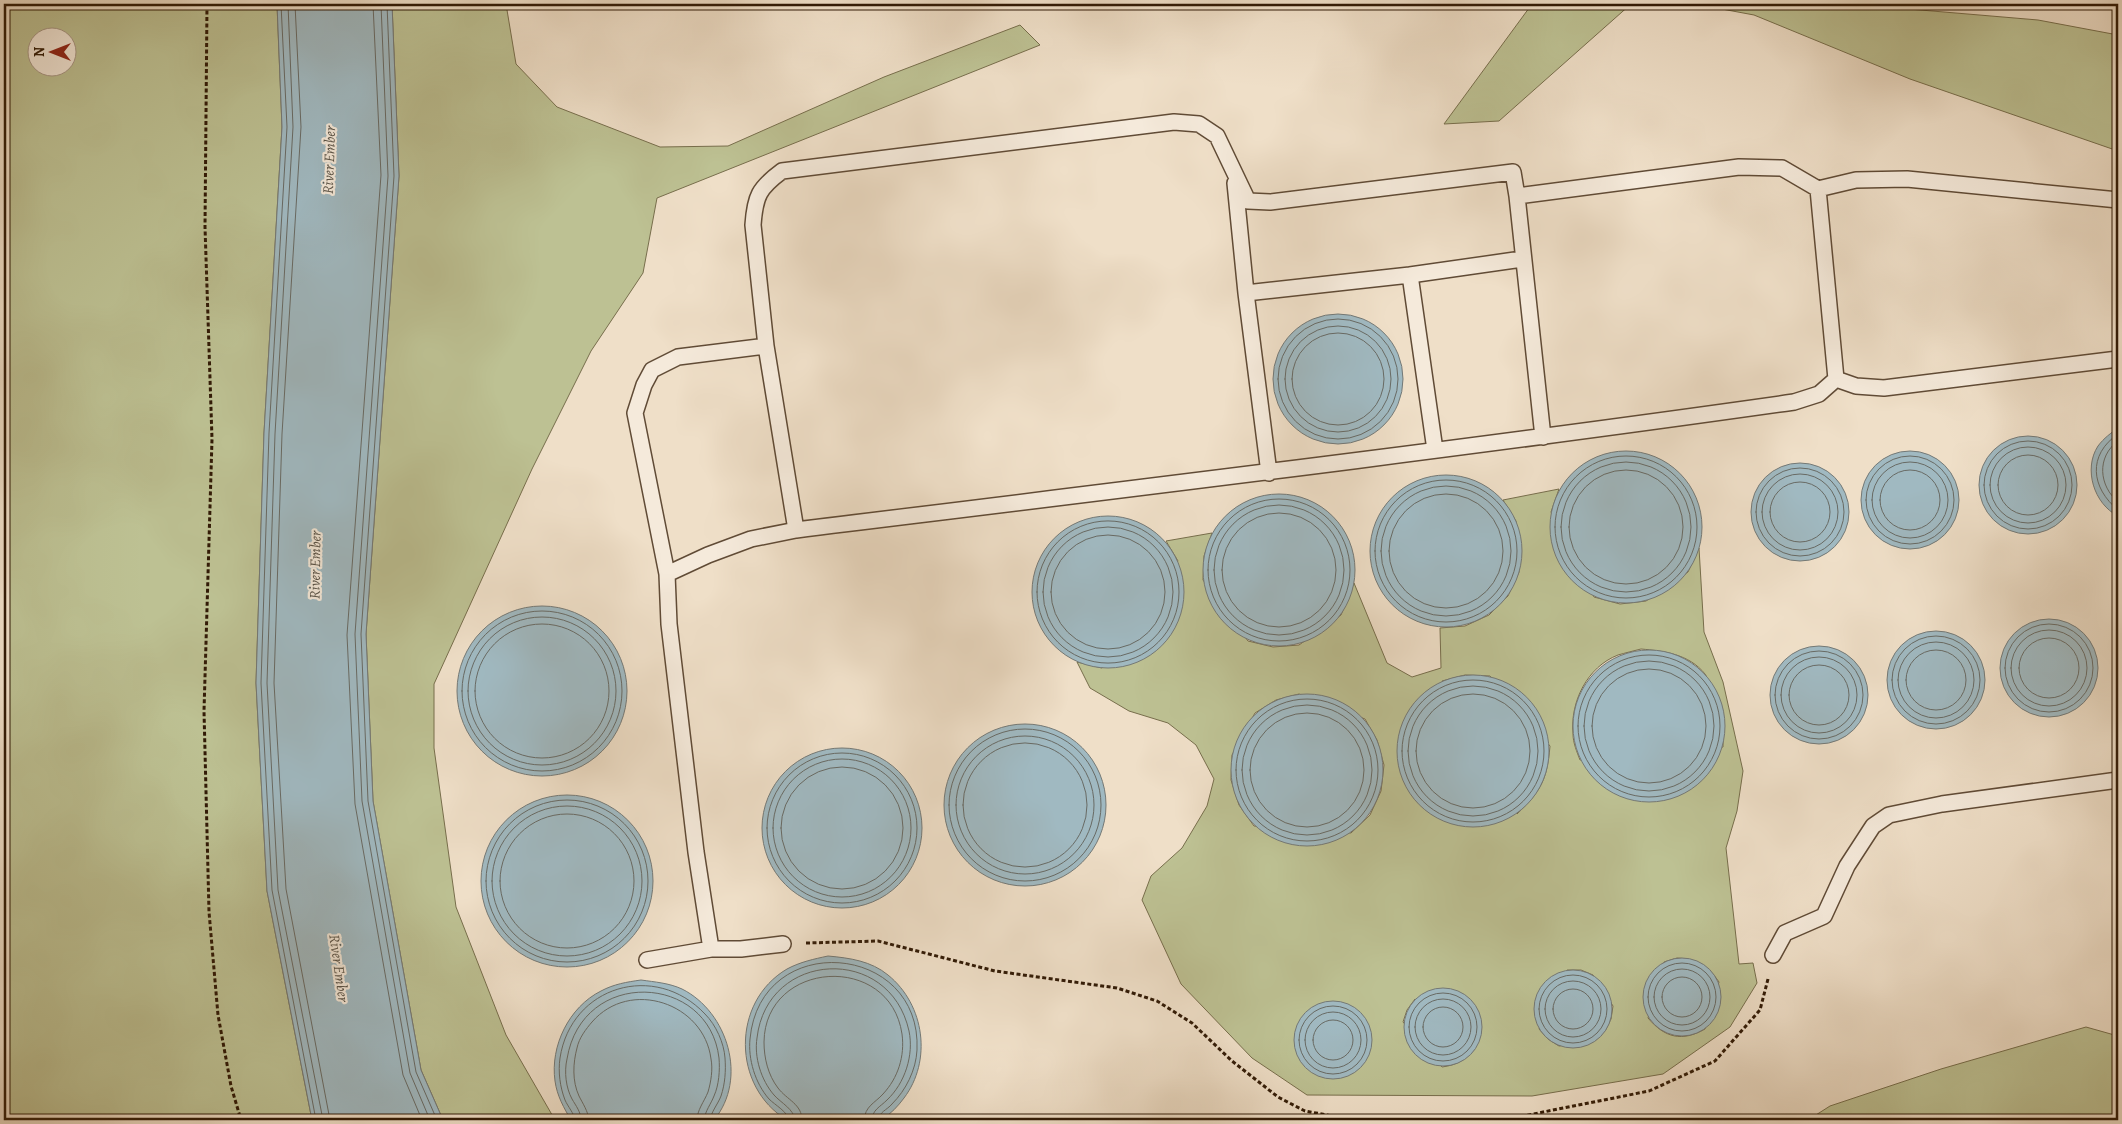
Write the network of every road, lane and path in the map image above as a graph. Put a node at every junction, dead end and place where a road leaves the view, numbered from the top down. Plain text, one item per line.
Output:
1 (207, 4) edge
2 (1234, 172) junction
3 (1818, 189) junction
4 (1517, 196) junction
5 (2118, 200) edge
6 (1522, 259) junction
7 (1410, 275) junction
8 (1246, 293) junction
9 (766, 346) junction
10 (2118, 359) edge
11 (1836, 379) junction
12 (1543, 437) junction
13 (1435, 450) junction
14 (1269, 472) junction
15 (796, 530) junction
16 (667, 574) junction
17 (2118, 780) edge
18 (783, 944) joint
19 (711, 949) junction
20 (1773, 955) joint
21 (647, 960) dead end
22 (242, 1120) edge

1 - 22 path
2 - 4 lane
2 - 8 lane
2 - 9 lane
3 - 4 lane
3 - 5 lane
3 - 11 lane
4 - 6 lane
6 - 7 lane
6 - 12 lane
7 - 8 lane
7 - 13 lane
8 - 14 lane
9 - 15 lane
9 - 16 lane
10 - 11 lane
11 - 12 lane
12 - 13 lane
13 - 14 lane
14 - 15 lane
15 - 16 lane
16 - 19 lane
17 - 20 lane
18 - 19 lane
18 - 20 path
19 - 21 lane

